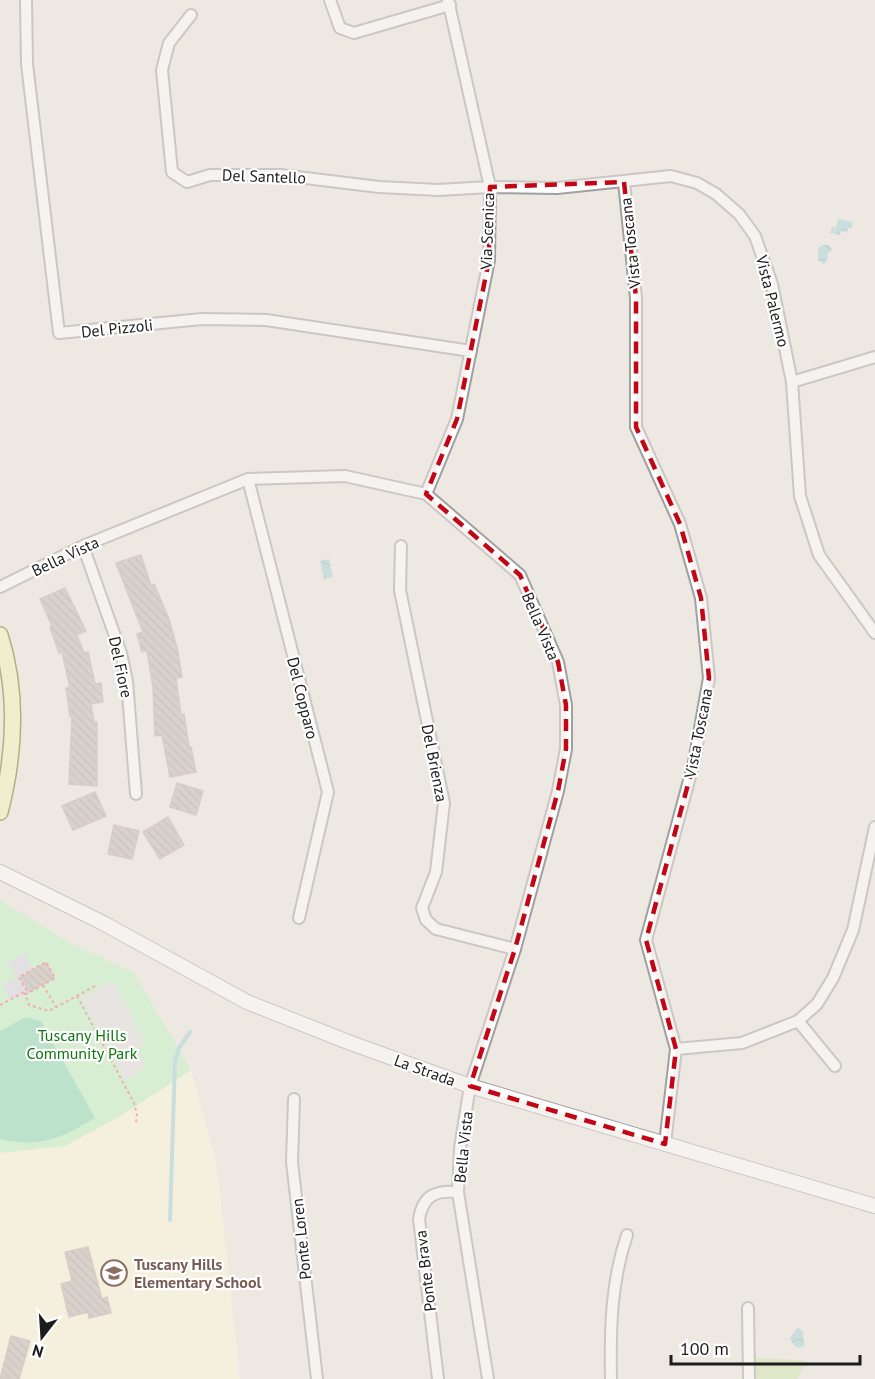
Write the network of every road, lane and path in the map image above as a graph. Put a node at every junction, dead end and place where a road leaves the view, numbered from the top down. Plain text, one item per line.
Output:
1 (26, 0) edge
2 (330, 0) edge
3 (449, 2) edge
4 (191, 15) dead end
5 (624, 182) junction
6 (490, 187) junction
7 (471, 351) junction
8 (875, 357) edge
9 (792, 382) junction
10 (248, 479) junction
11 (426, 494) junction
12 (83, 546) junction
13 (400, 546) dead end
14 (0, 587) edge
15 (875, 633) edge
16 (0, 635) edge
17 (136, 794) dead end
18 (0, 812) edge
19 (875, 827) edge
20 (0, 872) edge
21 (299, 918) dead end
22 (515, 950) junction
23 (44, 985) junction
24 (97, 985) dead end
25 (26, 992) junction
26 (77, 996) junction
27 (0, 998) edge
28 (1, 1004) edge
29 (56, 1007) junction
30 (798, 1021) junction
31 (676, 1049) junction
32 (835, 1066) dead end
33 (470, 1086) junction
34 (294, 1099) dead end
35 (136, 1122) dead end
36 (665, 1144) junction
37 (458, 1192) junction
38 (875, 1206) edge
39 (627, 1235) dead end
40 (748, 1308) dead end
41 (317, 1379) edge
42 (438, 1379) edge
43 (488, 1379) edge
44 (611, 1379) edge
45 (749, 1379) edge

1 - 7 street, Del Pizzoli
2 - 3 street
3 - 6 street, Via Scenica
4 - 6 street, Del Santello
5 - 6 street, Vista Palermo
5 - 9 street, Vista Palermo
5 - 31 street, Vista Toscana
6 - 7 street, Via Scenica
7 - 11 street, Via Scenica
8 - 9 street
9 - 15 street, Vista Palermo
10 - 11 street, Bella Vista
10 - 12 street, Bella Vista
10 - 21 street, Del Copparo
11 - 22 street, Bella Vista
12 - 14 street, Bella Vista
12 - 17 street, Del Fiore
13 - 22 street, Del Brienza
16 - 18 main road
19 - 30 street
20 - 33 street, La Strada
22 - 33 street, Bella Vista
23 - 25 path
23 - 25 path
23 - 29 path
24 - 26 path
25 - 28 path
25 - 29 path
26 - 29 path
26 - 35 path
27 - 28 path
30 - 31 street
30 - 32 street
31 - 36 street, Vista Toscana
33 - 36 street, La Strada
33 - 37 street, Bella Vista
34 - 41 street, Ponte Loren
36 - 38 street, La Strada
37 - 42 street, Ponte Brava
37 - 43 street, Bella Vista
39 - 44 street
40 - 45 street

